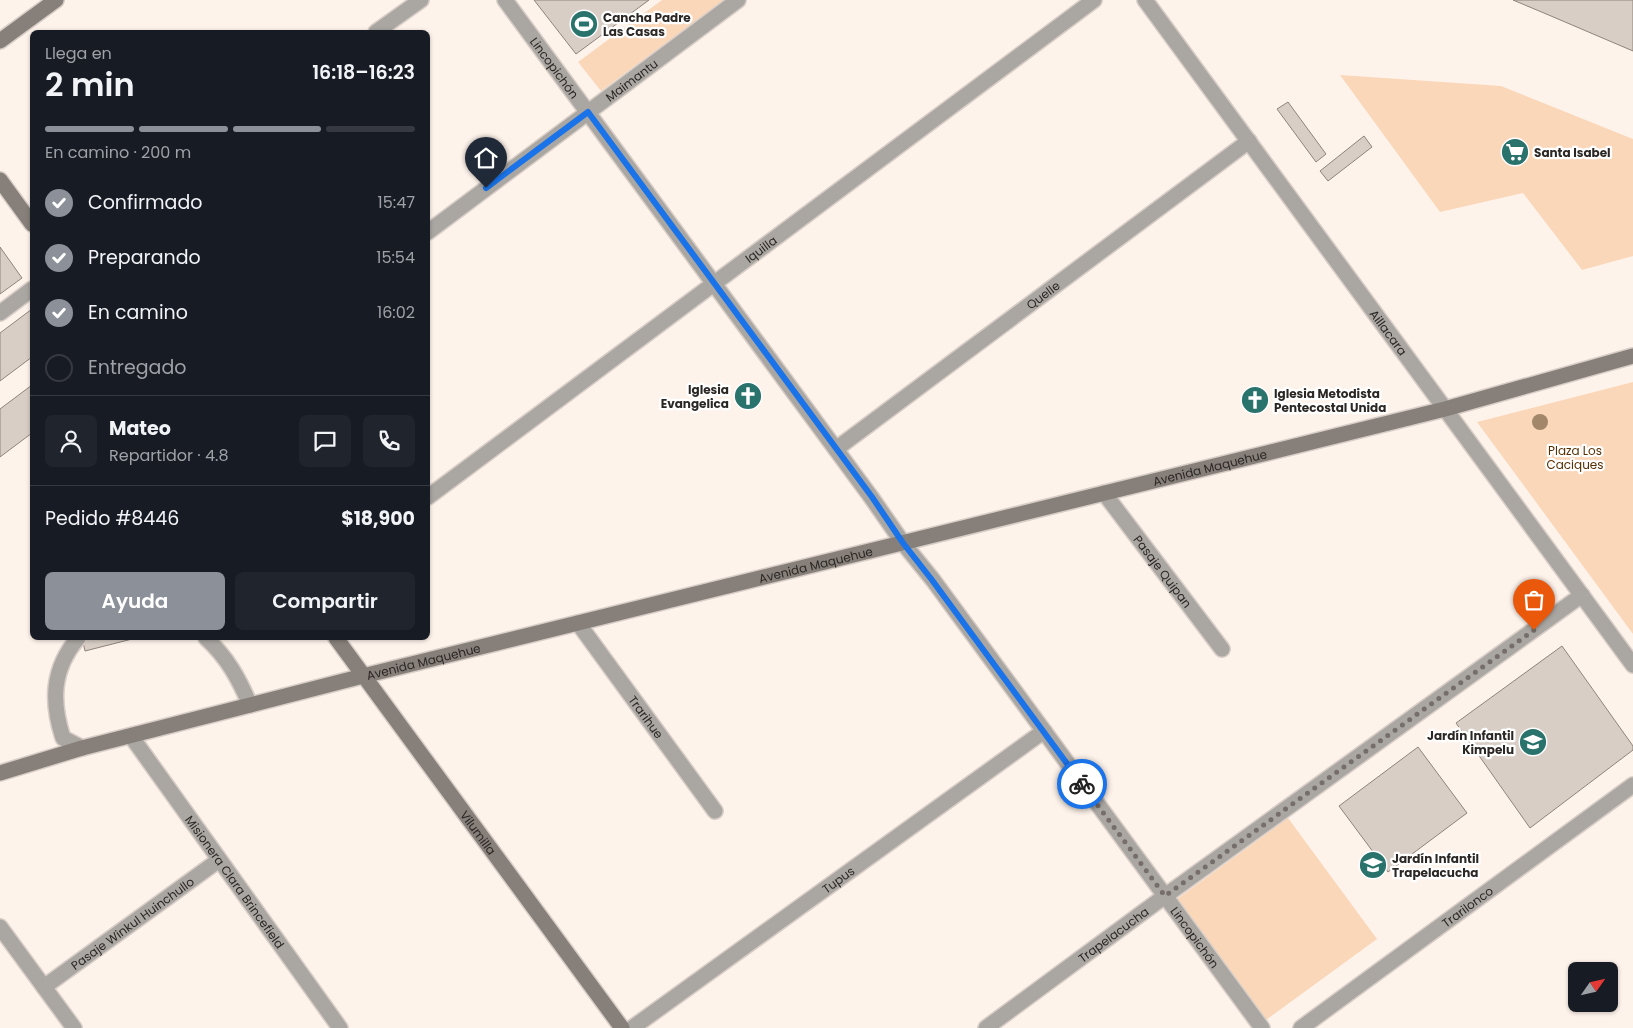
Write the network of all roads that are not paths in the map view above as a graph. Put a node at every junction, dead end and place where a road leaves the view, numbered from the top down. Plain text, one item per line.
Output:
1 (56, 0) edge
2 (421, 0) edge
3 (504, 0) edge
4 (738, 0) edge
5 (1094, 0) edge
6 (1145, 0) edge
7 (379, 30) edge
8 (0, 41) edge
9 (588, 112) junction
10 (1249, 141) junction
11 (0, 180) edge
12 (30, 221) edge
13 (430, 230) edge
14 (714, 283) junction
15 (30, 290) edge
16 (0, 313) edge
17 (1633, 356) edge
18 (1445, 409) junction
19 (836, 449) junction
20 (1104, 493) junction
21 (430, 495) edge
22 (903, 543) junction
23 (1582, 595) junction
24 (578, 623) junction
25 (76, 640) edge
26 (208, 640) edge
27 (337, 640) edge
28 (1222, 649) dead end
29 (1633, 665) edge
30 (363, 676) junction
31 (250, 705) junction
32 (1044, 731) junction
33 (131, 736) junction
34 (82, 748) junction
35 (0, 773) edge
36 (1633, 785) edge
37 (715, 811) dead end
38 (219, 860) junction
39 (1165, 896) junction
40 (0, 927) edge
41 (44, 987) junction
42 (337, 1026) edge
43 (74, 1028) edge
44 (622, 1028) edge
45 (632, 1028) edge
46 (986, 1028) edge
47 (1262, 1028) edge
48 (1301, 1028) edge

1 - 8 main road
2 - 7 street
3 - 9 street, Lincopichón
4 - 9 street, Maimantu
5 - 14 street, Iquilla
6 - 10 street, Aillacara
9 - 13 street, Maimantu
9 - 14 street, Lincopichón
10 - 18 street, Aillacara
10 - 19 street, Quelle
11 - 12 main road
14 - 19 street, Lincopichón
14 - 21 street, Iquilla
15 - 16 street
17 - 18 main road, Avenida Maquehue
18 - 20 main road, Avenida Maquehue
18 - 23 street, Aillacara
19 - 22 street, Lincopichón
20 - 22 main road, Avenida Maquehue
20 - 28 street, Pasaje Quipan
22 - 24 main road, Avenida Maquehue
22 - 32 street, Lincopichón
23 - 29 street, Aillacara
23 - 39 street, Trapelacucha
24 - 30 main road, Avenida Maquehue
24 - 37 street, Trarihue
25 - 34 street
26 - 31 street
27 - 30 main road, Vilumilla
30 - 31 main road, Avenida Maquehue
30 - 44 main road, Vilumilla
31 - 33 main road, Avenida Maquehue
32 - 39 street, Lincopichón
32 - 45 street, Tupus
33 - 34 main road, Avenida Maquehue
33 - 38 street, Misionera Clara Brincefield
34 - 35 main road, Avenida Maquehue
36 - 48 street, Trarilonco
38 - 41 street, Pasaje Winkul Huinchullo
38 - 42 street, Misionera Clara Brincefield
39 - 46 street, Trapelacucha
39 - 47 street, Lincopichón
40 - 41 street
41 - 43 street

